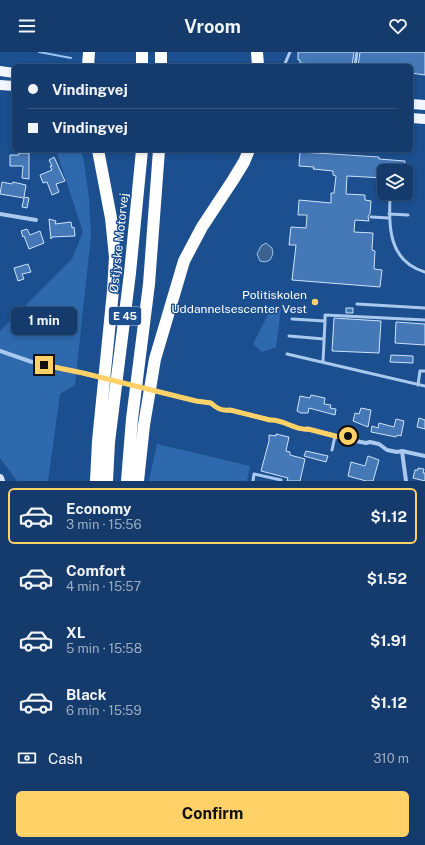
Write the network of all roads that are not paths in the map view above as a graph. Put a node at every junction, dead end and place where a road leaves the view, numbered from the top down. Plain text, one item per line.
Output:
1 (89, 52) edge
2 (142, 52) edge
3 (161, 52) edge
4 (257, 52) edge
5 (290, 52) edge
6 (357, 52) edge
7 (88, 64) edge
8 (142, 64) edge
9 (161, 64) edge
10 (258, 64) edge
11 (285, 64) edge
12 (355, 64) edge
13 (0, 71) edge
14 (12, 73) edge
15 (0, 85) edge
16 (12, 86) edge
17 (413, 104) edge
18 (425, 105) edge
19 (413, 112) edge
20 (425, 113) edge
21 (413, 118) edge
22 (425, 118) edge
23 (98, 152) edge
24 (142, 152) edge
25 (159, 152) edge
26 (248, 152) edge
27 (390, 200) edge
28 (0, 214) edge
29 (389, 214) junction
30 (408, 215) dead end
31 (371, 217) dead end
32 (389, 218) junction
33 (36, 220) dead end
34 (425, 272) edge
35 (357, 304) dead end
36 (425, 308) edge
37 (292, 320) dead end
38 (425, 320) edge
39 (325, 321) junction
40 (289, 336) dead end
41 (324, 339) junction
42 (0, 351) edge
43 (287, 354) dead end
44 (323, 362) junction
45 (425, 371) edge
46 (418, 384) junction
47 (425, 386) edge
48 (337, 436) junction
49 (332, 450) dead end
50 (402, 451) junction
51 (425, 456) edge
52 (281, 480) edge
53 (96, 481) edge
54 (107, 481) edge
55 (127, 481) edge
56 (138, 481) edge
57 (253, 481) edge
58 (406, 481) edge

1 - 7 highway
2 - 8 highway
3 - 9 highway
4 - 10 highway
5 - 11 lane
6 - 12 lane
13 - 14 main road
15 - 16 main road
17 - 18 main road
19 - 20 main road
21 - 22 main road
23 - 53 highway
24 - 54 highway, Østjyske Motorvej / E 45
25 - 55 highway, E 45
26 - 56 highway
27 - 29 lane
28 - 33 street
29 - 30 lane
29 - 32 lane
31 - 32 lane
32 - 34 lane
35 - 36 lane
37 - 39 lane
38 - 39 lane
39 - 41 lane
40 - 41 lane
41 - 44 lane
42 - 48 street
43 - 44 lane
44 - 46 lane
45 - 46 lane
46 - 47 lane
48 - 49 lane
48 - 50 street
50 - 51 street
50 - 58 street
52 - 57 lane

